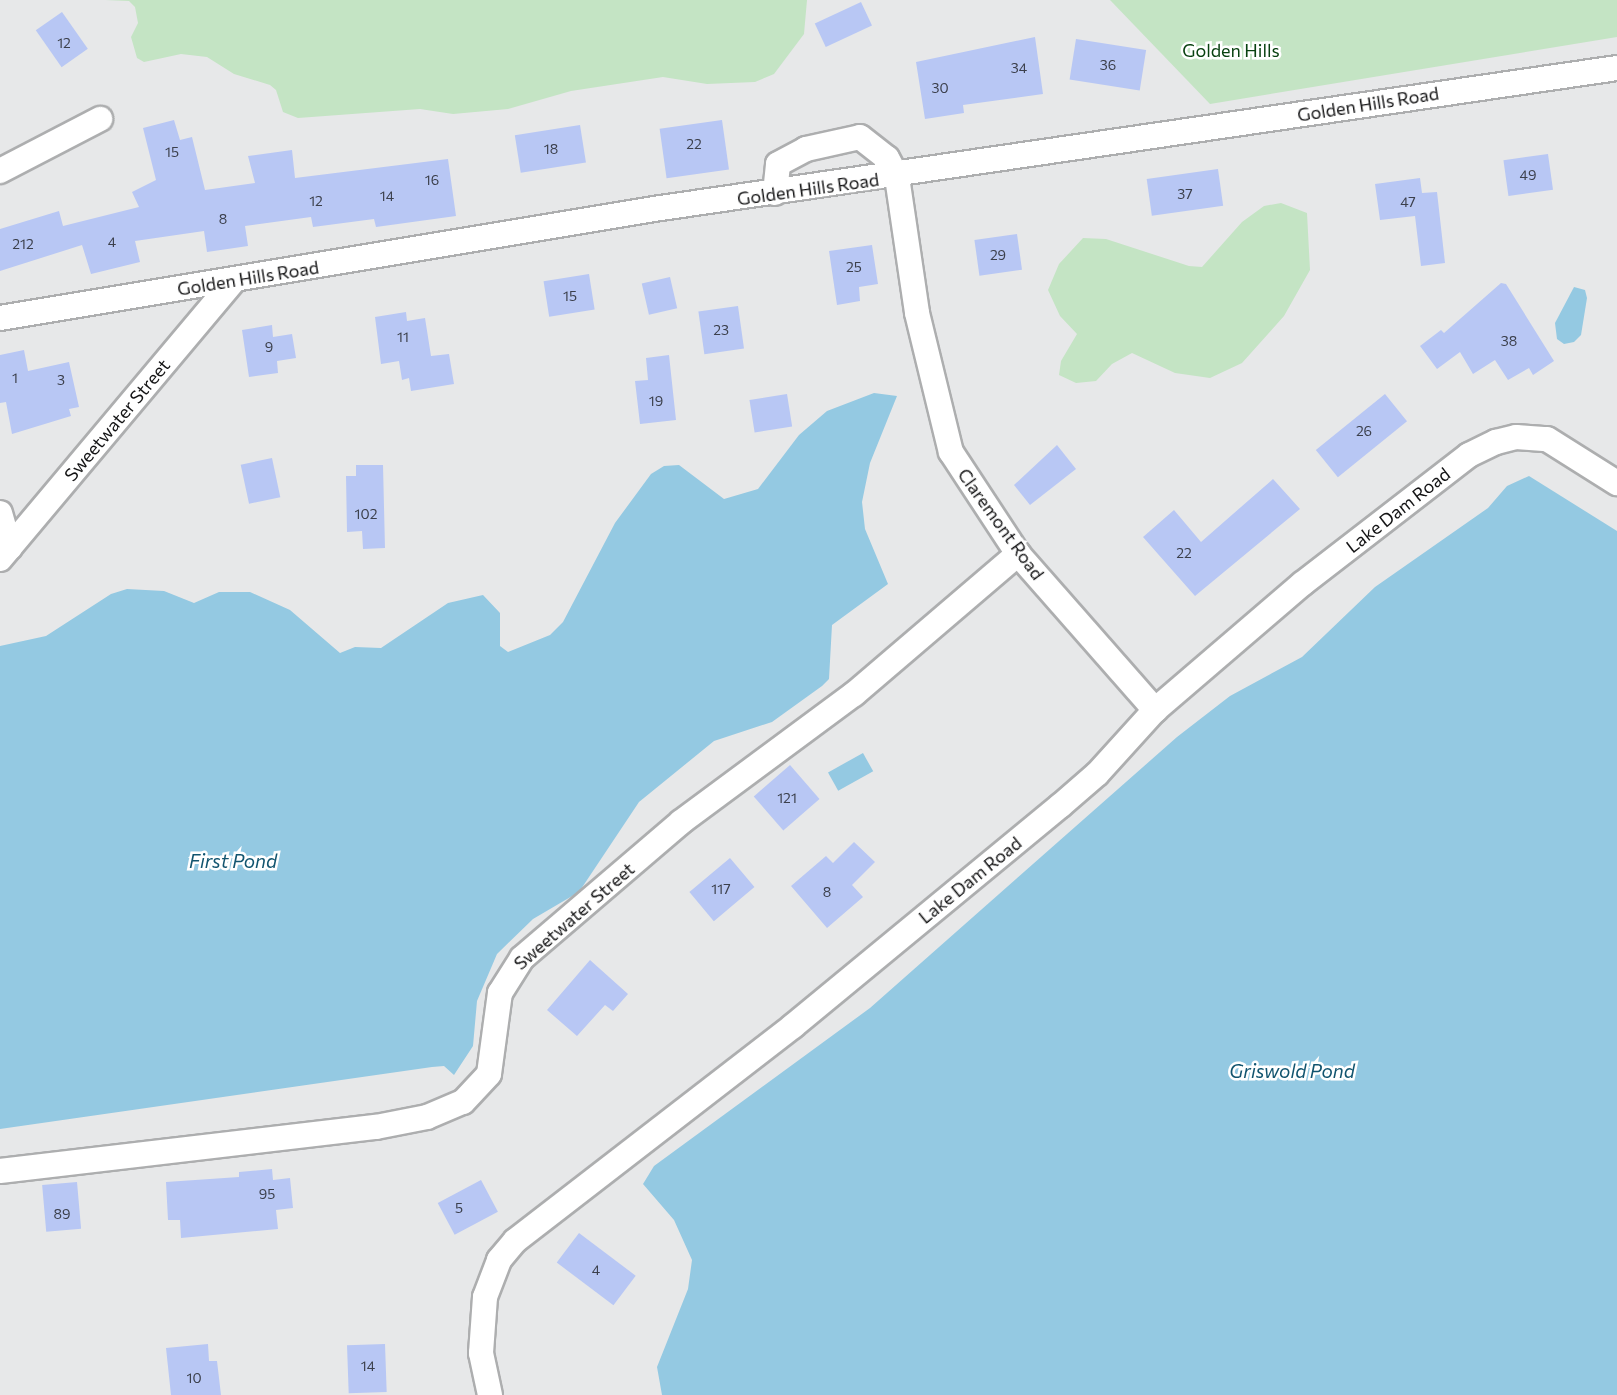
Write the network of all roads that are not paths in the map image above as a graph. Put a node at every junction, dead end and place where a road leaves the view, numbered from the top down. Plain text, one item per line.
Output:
1 (1617, 68) edge
2 (100, 119) dead end
3 (0, 171) edge
4 (897, 177) junction
5 (775, 193) junction
6 (233, 281) junction
7 (0, 318) edge
8 (1617, 483) edge
9 (0, 513) edge
10 (5, 554) edge
11 (1018, 554) junction
12 (1155, 710) junction
13 (0, 1171) edge
14 (490, 1395) edge

1 - 4 street, Golden Hills Road
2 - 3 street
4 - 5 street, Golden Hills Road
4 - 5 street
4 - 11 street, Claremont Road
5 - 6 street, Golden Hills Road
6 - 7 street, Golden Hills Road
6 - 10 street, Sweetwater Street
8 - 12 street, Lake Dam Road
9 - 10 street
11 - 12 street, Claremont Road
11 - 13 street, Sweetwater Street
12 - 14 street, Lake Dam Road

